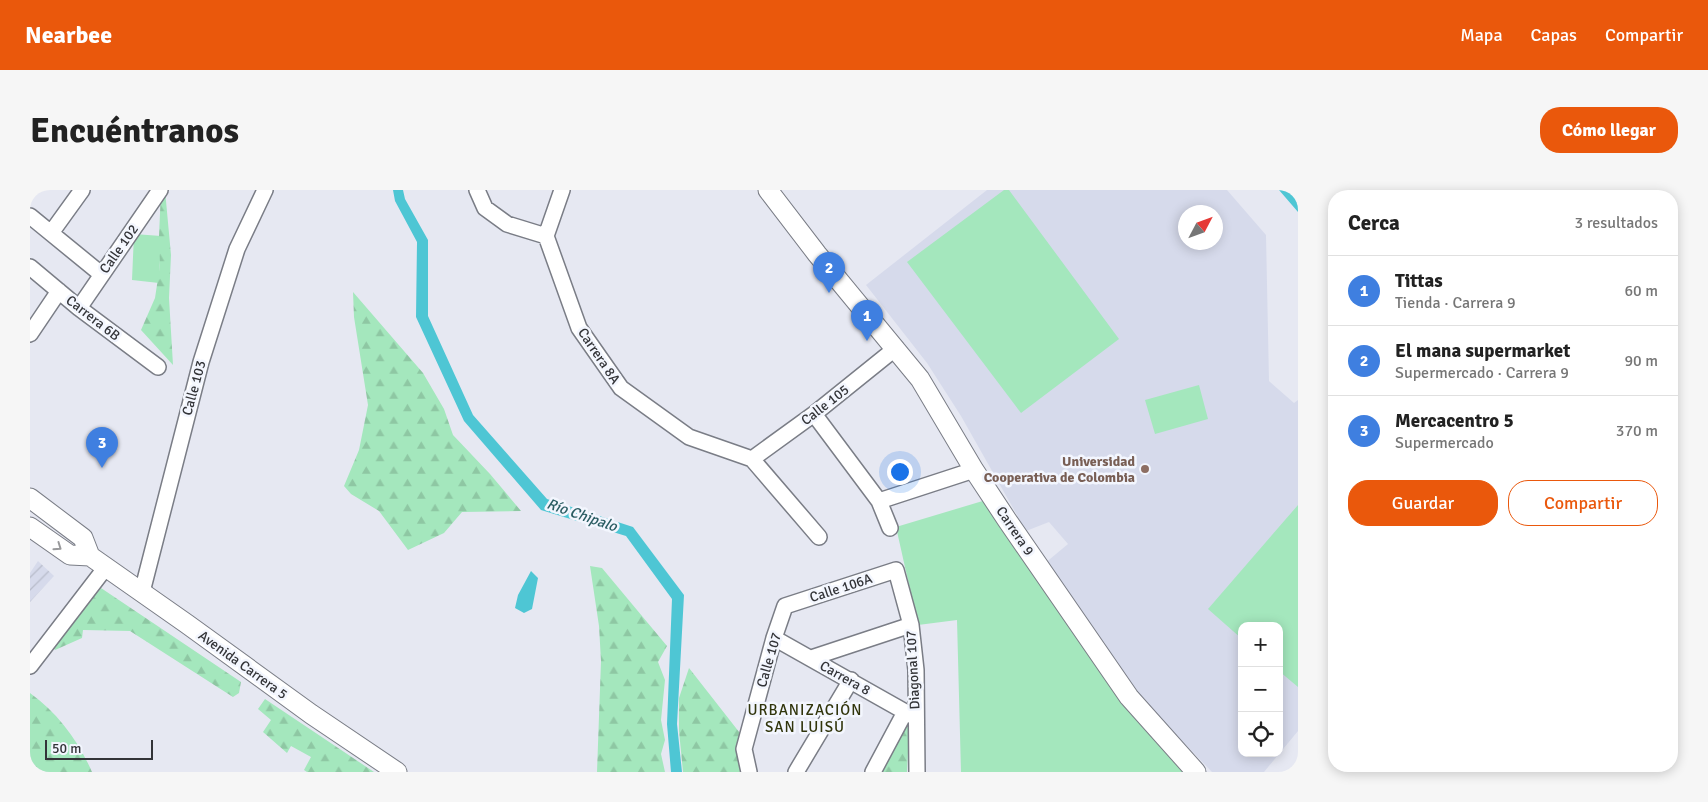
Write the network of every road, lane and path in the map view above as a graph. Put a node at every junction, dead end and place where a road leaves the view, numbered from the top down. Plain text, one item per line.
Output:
1 (82, 190) edge
2 (160, 190) edge
3 (265, 190) edge
4 (477, 190) edge
5 (562, 190) edge
6 (768, 190) edge
7 (30, 216) edge
8 (51, 232) junction
9 (546, 236) junction
10 (30, 267) edge
11 (101, 274) junction
12 (59, 291) junction
13 (79, 308) junction
14 (30, 334) edge
15 (896, 348) junction
16 (158, 367) dead end
17 (814, 414) junction
18 (752, 459) junction
19 (974, 470) junction
20 (30, 498) edge
21 (879, 501) junction
22 (30, 527) edge
23 (890, 528) dead end
24 (819, 537) dead end
25 (90, 556) junction
26 (106, 567) junction
27 (896, 570) joint
28 (142, 592) junction
29 (785, 606) joint
30 (911, 625) junction
31 (774, 638) junction
32 (811, 658) junction
33 (30, 666) edge
34 (851, 680) junction
35 (911, 715) junction
36 (397, 772) edge
37 (749, 772) edge
38 (796, 772) edge
39 (873, 772) edge
40 (917, 772) edge
41 (1196, 772) edge

1 - 8 street
2 - 11 street, Calle 102
3 - 28 street, Calle 103
4 - 9 street
5 - 9 street
6 - 15 main road, Carrera 9
7 - 8 street
8 - 11 street
9 - 18 street, Carrera 8A
10 - 12 street, Carrera 6B
11 - 13 street, Calle 102
12 - 13 street, Carrera 6B
12 - 14 street
13 - 16 street, Carrera 6B
15 - 17 street, Calle 105
15 - 19 main road, Carrera 9
17 - 18 street, Calle 105
17 - 21 street
18 - 24 street
19 - 21 street
19 - 41 main road, Carrera 9
20 - 25 main road, Avenida Carrera 5
21 - 23 street
22 -> 25 main road, Avenida Carrera 5
25 - 26 main road, Avenida Carrera 5
26 - 28 main road, Avenida Carrera 5
26 - 33 street
27 - 29 street, Calle 106A
27 - 30 street, Diagonal 107
28 - 36 main road, Avenida Carrera 5
29 - 31 street, Calle 107
30 - 32 street
30 - 35 street, Diagonal 107
31 - 32 street, Carrera 8
31 - 37 street, Calle 107
32 - 34 street, Carrera 8
34 - 35 street, Carrera 8
34 - 38 street
35 - 39 street
35 - 40 street, Diagonal 107

